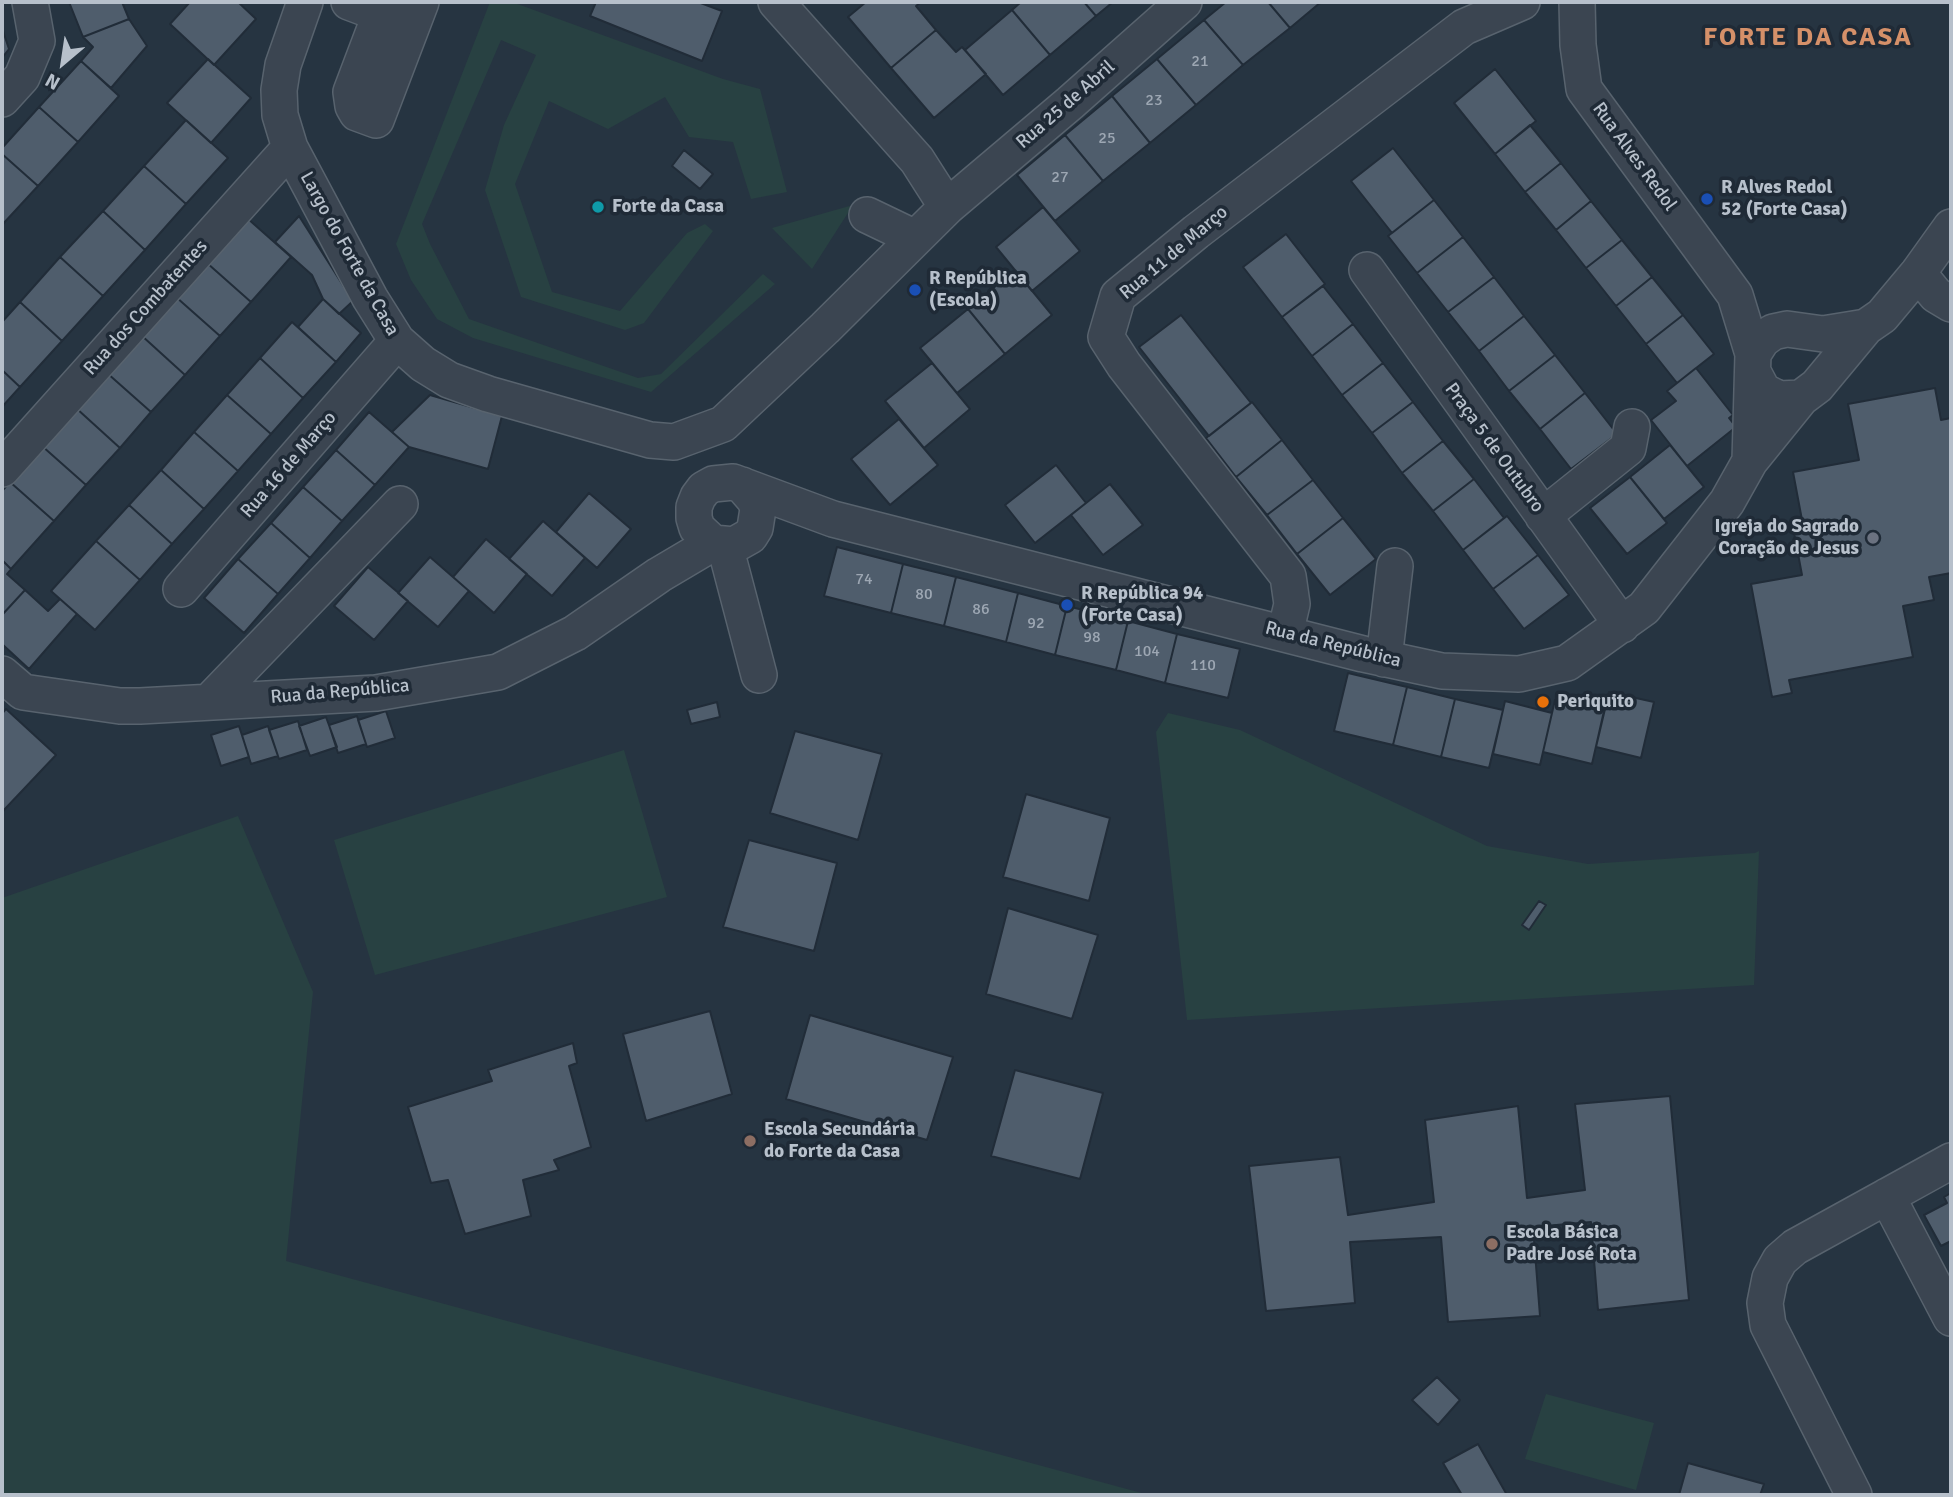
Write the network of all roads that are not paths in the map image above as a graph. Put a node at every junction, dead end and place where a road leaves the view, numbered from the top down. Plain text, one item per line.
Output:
1 (30, 2) edge
2 (305, 2) edge
3 (349, 2) edge
4 (421, 2) edge
5 (1184, 2) edge
6 (1522, 2) edge
7 (1577, 2) edge
8 (785, 5) edge
9 (383, 8) edge
10 (2, 99) edge
11 (290, 148) junction
12 (947, 207) junction
13 (867, 215) dead end
14 (1951, 227) edge
15 (915, 238) junction
16 (1367, 270) dead end
17 (1918, 273) junction
18 (1735, 295) junction
19 (1951, 304) edge
20 (1866, 327) junction
21 (1793, 329) junction
22 (397, 341) junction
23 (1753, 363) junction
24 (1809, 392) junction
25 (723, 424) junction
26 (1632, 427) dead end
27 (674, 442) junction
28 (1750, 461) junction
29 (2, 469) edge
30 (400, 504) dead end
31 (717, 510) junction
32 (1544, 516) junction
33 (833, 519) junction
34 (1395, 566) dead end
35 (181, 589) dead end
36 (1622, 625) junction
37 (1285, 634) junction
38 (1384, 659) junction
39 (2, 674) edge
40 (759, 676) dead end
41 (211, 700) junction
42 (1951, 1161) edge
43 (1887, 1196) junction
44 (1951, 1318) edge
45 (1854, 1495) edge

1 - 10 street
2 - 11 street, Largo do Forte da Casa
3 - 9 street
4 - 9 street
5 - 12 street, Rua 25 de Abril
6 - 37 street, Rua 11 de Março
7 - 18 street, Rua Alves Redol
8 - 12 street
11 - 22 street, Largo do Forte da Casa
11 - 29 street, Rua dos Combatentes
12 - 15 street, Largo do Forte da Casa
13 - 15 street
14 - 17 street, Rua da República
15 - 25 street, Largo do Forte da Casa
16 - 32 street, Praça 5 de Outubro
17 - 19 street
17 - 20 street, Rua da República
18 - 21 street, Rua Alves Redol
18 - 23 street, Rua Alves Redol
20 - 21 street
20 - 24 street, Rua da República
21 - 23 street
21 - 24 street
22 - 27 street, Largo do Forte da Casa
22 - 35 street, Rua 16 de Março
23 - 24 street
23 - 28 street, Rua da República
24 - 28 street, Rua da República
25 - 27 street, Largo do Forte da Casa
25 - 31 street
26 - 32 street
27 - 31 street
28 - 36 street, Rua da República
30 - 41 street
31 - 33 street
31 - 33 street, Rua da República
31 - 40 street
31 - 41 street, Rua da República
32 - 36 street, Praça 5 de Outubro
33 - 37 street, Rua da República
34 - 38 street
36 - 38 street, Rua da República
37 - 38 street, Rua da República
39 - 41 street, Rua da República
42 - 43 street
43 - 44 street
43 - 45 street

